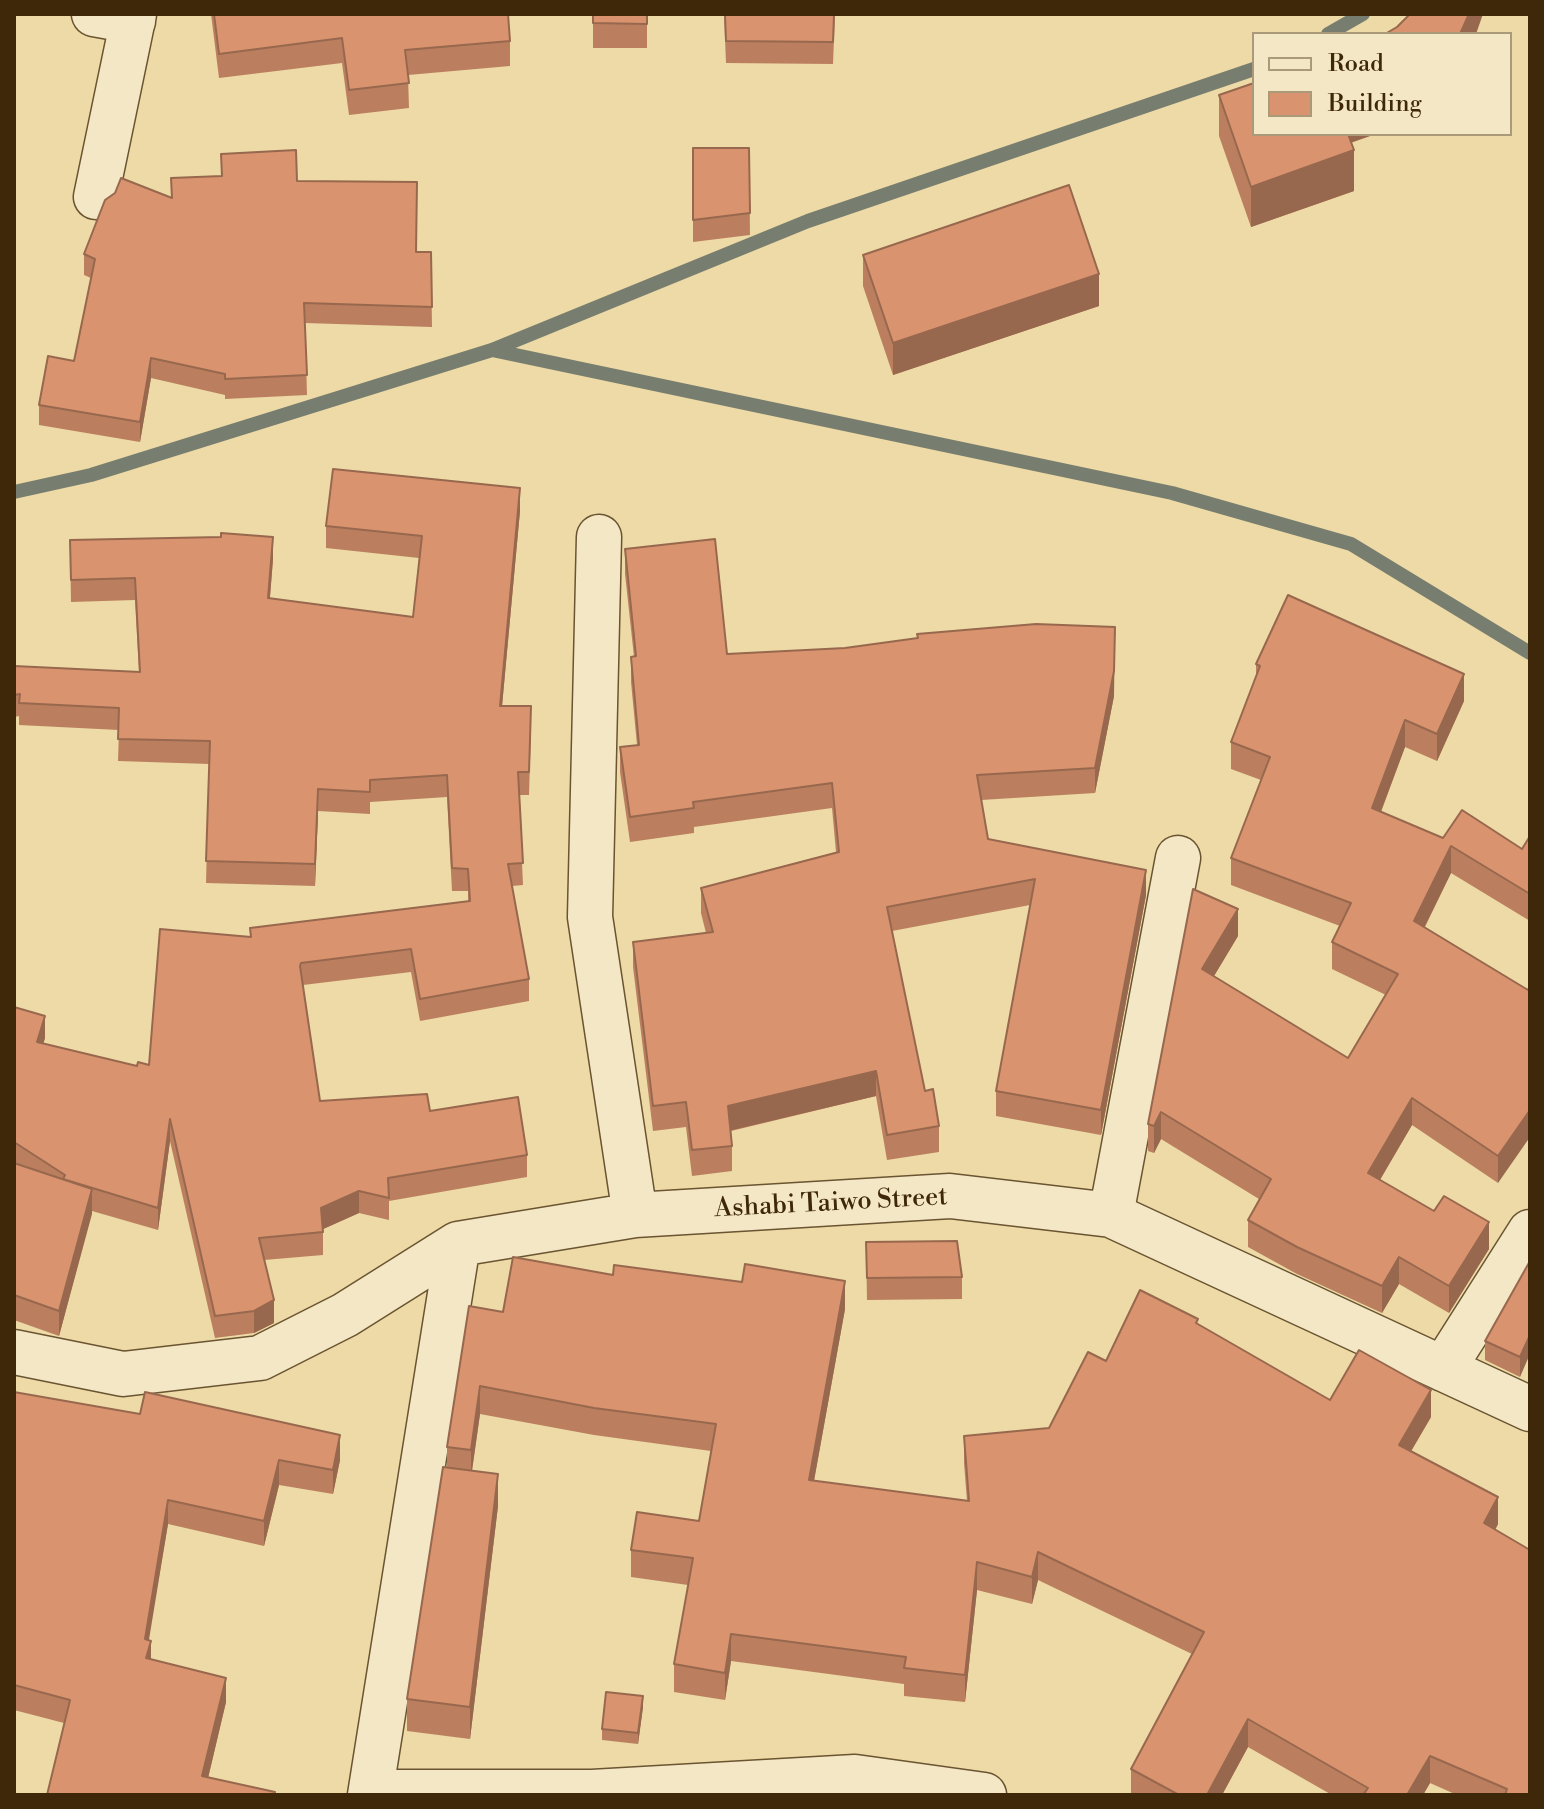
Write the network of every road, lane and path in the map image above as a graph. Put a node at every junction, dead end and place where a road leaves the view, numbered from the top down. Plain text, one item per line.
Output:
1 (120, 16) edge
2 (96, 197) dead end
3 (599, 537) dead end
4 (1178, 858) dead end
5 (635, 1215) junction
6 (1111, 1215) junction
7 (1530, 1232) edge
8 (458, 1244) junction
9 (14, 1352) edge
10 (1443, 1369) junction
11 (1530, 1409) edge
12 (370, 1794) edge
13 (984, 1795) edge

1 - 2 street
3 - 5 street
4 - 6 street
5 - 6 street, Ashabi Taiwo Street
5 - 8 street, Ashabi Taiwo Street
6 - 10 street, Ashabi Taiwo Street
7 - 10 street
8 - 9 street, Ashabi Taiwo Street
8 - 12 street
10 - 11 street, Ashabi Taiwo Street
12 - 13 street

